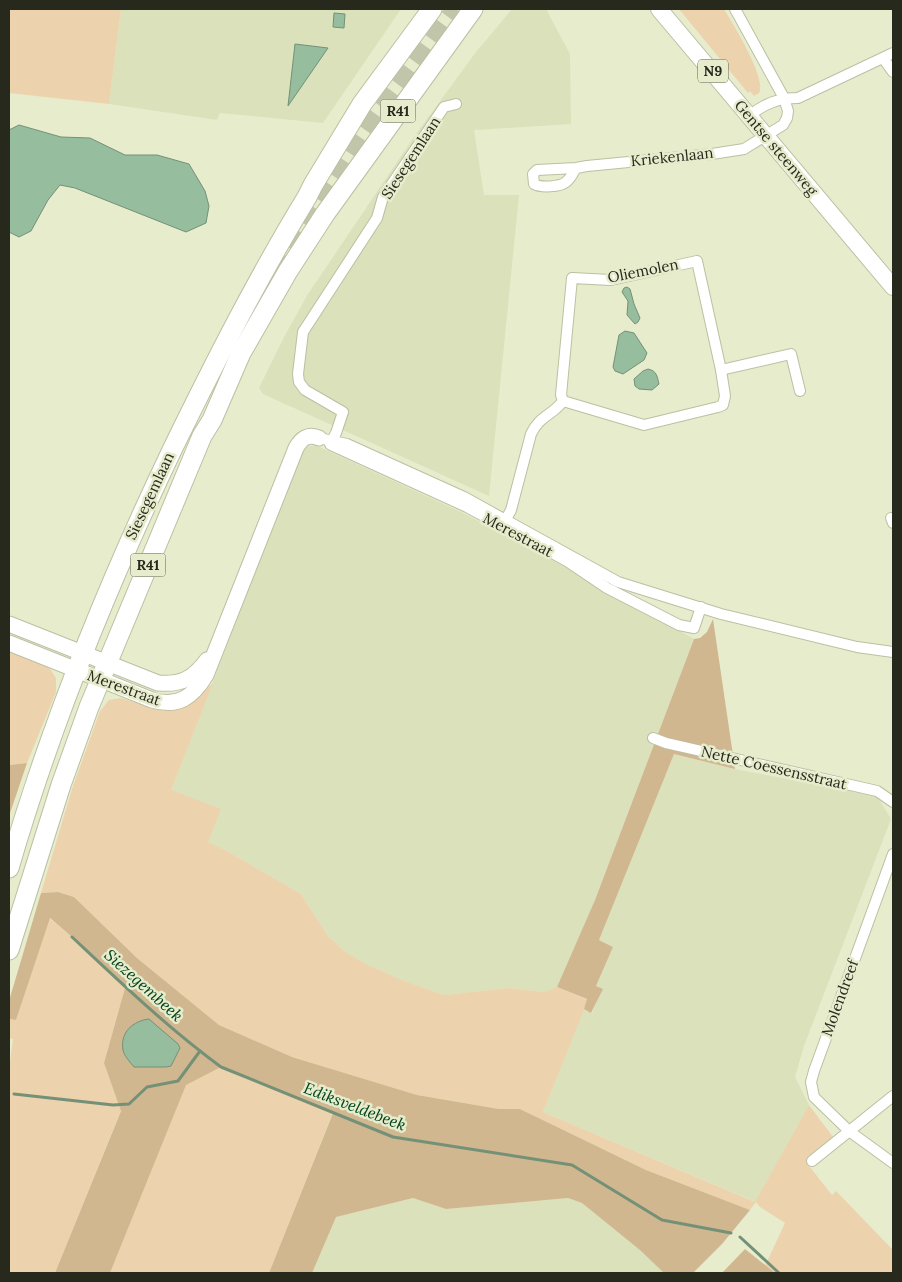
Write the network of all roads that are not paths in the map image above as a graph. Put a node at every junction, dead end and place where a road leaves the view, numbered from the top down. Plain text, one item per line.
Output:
1 (432, 9) edge
2 (473, 9) edge
3 (660, 9) edge
4 (735, 9) edge
5 (893, 53) edge
6 (883, 58) junction
7 (893, 72) edge
8 (784, 98) junction
9 (456, 104) dead end
10 (749, 116) junction
11 (765, 136) junction
12 (576, 168) dead end
13 (893, 287) edge
14 (721, 370) junction
15 (800, 391) dead end
16 (563, 401) junction
17 (327, 441) junction
18 (506, 519) junction
19 (701, 607) junction
20 (9, 624) edge
21 (9, 642) edge
22 (215, 649) junction
23 (83, 652) junction
24 (893, 652) edge
25 (108, 662) junction
26 (75, 670) junction
27 (101, 681) junction
28 (653, 738) dead end
29 (893, 802) edge
30 (893, 854) edge
31 (9, 868) edge
32 (9, 950) edge
33 (893, 1096) edge
34 (849, 1131) junction
35 (812, 1161) dead end
36 (893, 1162) edge

1 - 23 highway, Siesegemlaan / R41
2 - 25 highway, Siesegemlaan / R41
3 - 10 main road, Gentse steenweg / N9
4 - 8 street
5 - 6 street
6 - 7 street
6 - 8 street
8 - 10 street
8 - 11 street, Kriekenlaan
9 - 17 street, Siesegemlaan
10 - 11 main road, Gentse steenweg / N9
11 - 12 street, Kriekenlaan
11 - 13 main road, Gentse steenweg / N9
14 - 15 street
14 - 16 street, Oliemolen
14 - 16 street, Oliemolen
16 - 18 street
17 - 18 street, Merestraat
17 - 19 street, Merestraat
17 - 22 street, Merestraat
18 - 19 street, Merestraat
19 - 24 street, Merestraat
20 - 23 street, Merestraat
21 - 26 street, Merestraat
22 - 25 street, Merestraat
22 - 27 street, Merestraat
23 - 25 street, Merestraat
23 - 26 highway, Siesegemlaan / R41
25 - 27 highway, Siesegemlaan / R41
26 - 27 street, Merestraat
26 - 31 highway, Siesegemlaan / R41
27 - 32 highway, Siesegemlaan / R41
28 - 29 street, Nette Coessensstraat
30 - 34 street, Molendreef
33 - 34 street
34 - 35 street
34 - 36 street, Molendreef

